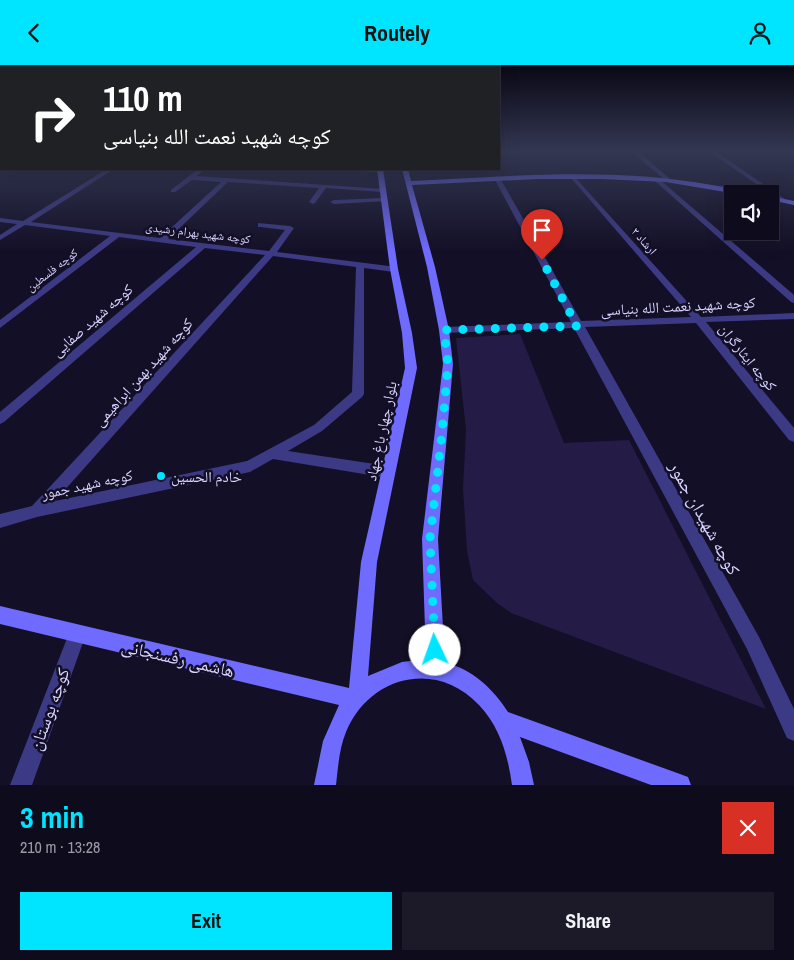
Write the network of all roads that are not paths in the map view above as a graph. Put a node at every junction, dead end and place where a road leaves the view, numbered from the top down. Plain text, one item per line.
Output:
1 (86, 185) edge
2 (182, 185) edge
3 (221, 185) edge
4 (290, 185) edge
5 (382, 185) edge
6 (408, 185) edge
7 (501, 185) edge
8 (580, 185) edge
9 (662, 185) edge
10 (694, 185) edge
11 (760, 185) edge
12 (324, 187) junction
13 (724, 190) edge
14 (173, 191) dead end
15 (383, 195) junction
16 (779, 199) edge
17 (783, 200) junction
18 (313, 202) dead end
19 (334, 202) dead end
20 (794, 203) edge
21 (0, 219) edge
22 (25, 223) junction
23 (261, 225) dead end
24 (118, 234) junction
25 (0, 239) edge
26 (162, 240) junction
27 (203, 245) junction
28 (272, 253) junction
29 (360, 265) junction
30 (394, 269) junction
31 (794, 301) edge
32 (794, 316) edge
33 (699, 320) junction
34 (0, 325) edge
35 (577, 326) junction
36 (444, 330) junction
37 (0, 419) edge
38 (794, 437) edge
39 (272, 453) junction
40 (388, 472) junction
41 (37, 511) junction
42 (0, 521) edge
43 (0, 615) edge
44 (77, 633) junction
45 (436, 669) junction
46 (357, 700) junction
47 (502, 719) junction
48 (794, 731) edge
49 (21, 785) edge
50 (325, 785) edge
51 (523, 785) edge
52 (680, 785) edge

1 - 22 street
2 - 14 street
3 - 26 street
4 - 12 street
5 - 15 street, بلوار چهار باغ جهاد
6 - 36 street
7 - 35 street, کوچه شهیدان جمور
8 - 33 street, ارشاد ۲
9 - 31 street
10 - 13 street
11 - 17 street
12 - 15 street
12 - 18 street
15 - 19 street
15 - 30 street, بلوار چهار باغ جهاد
16 - 17 street
17 - 20 street
21 - 22 street, کوچه شهید بهرام رشیدی
22 - 24 street, کوچه شهید بهرام رشیدی
22 - 25 street
23 - 28 street, کوچه شهید بهمن ابراهیمی
24 - 26 street, کوچه شهید بهرام رشیدی
24 - 34 street, کوچه فلسطین
26 - 27 street, کوچه شهید بهرام رشیدی
27 - 28 street, کوچه شهید بهرام رشیدی
27 - 37 street, کوچه شهید صفایی
28 - 29 street, کوچه شهید بهرام رشیدی
28 - 41 street, کوچه شهید بهمن ابراهیمی
29 - 30 street, کوچه شهید بهرام رشیدی
29 - 39 street, کوچه شهید جمور
30 - 40 street, بلوار چهار باغ جهاد
32 - 33 street, کوچه شهید نعمت الله بنیاسی
33 - 35 street, کوچه شهید نعمت الله بنیاسی
33 - 38 street, کوچه ایثارگران
35 - 36 street, کوچه شهید نعمت الله بنیاسی
35 - 48 street, کوچه شهیدان جمور
36 - 45 street
39 - 40 street
39 - 41 street, کوچه شهید جمور
40 - 46 street, بلوار چهار باغ جهاد
41 - 42 street, کوچه شهید جمور
43 - 44 street, هاشمی رفسنجانی
44 - 46 street, هاشمی رفسنجانی
44 - 49 street, کوچه بوستان
45 - 46 street
45 - 47 street
46 - 50 street
47 - 51 street
47 - 52 street

